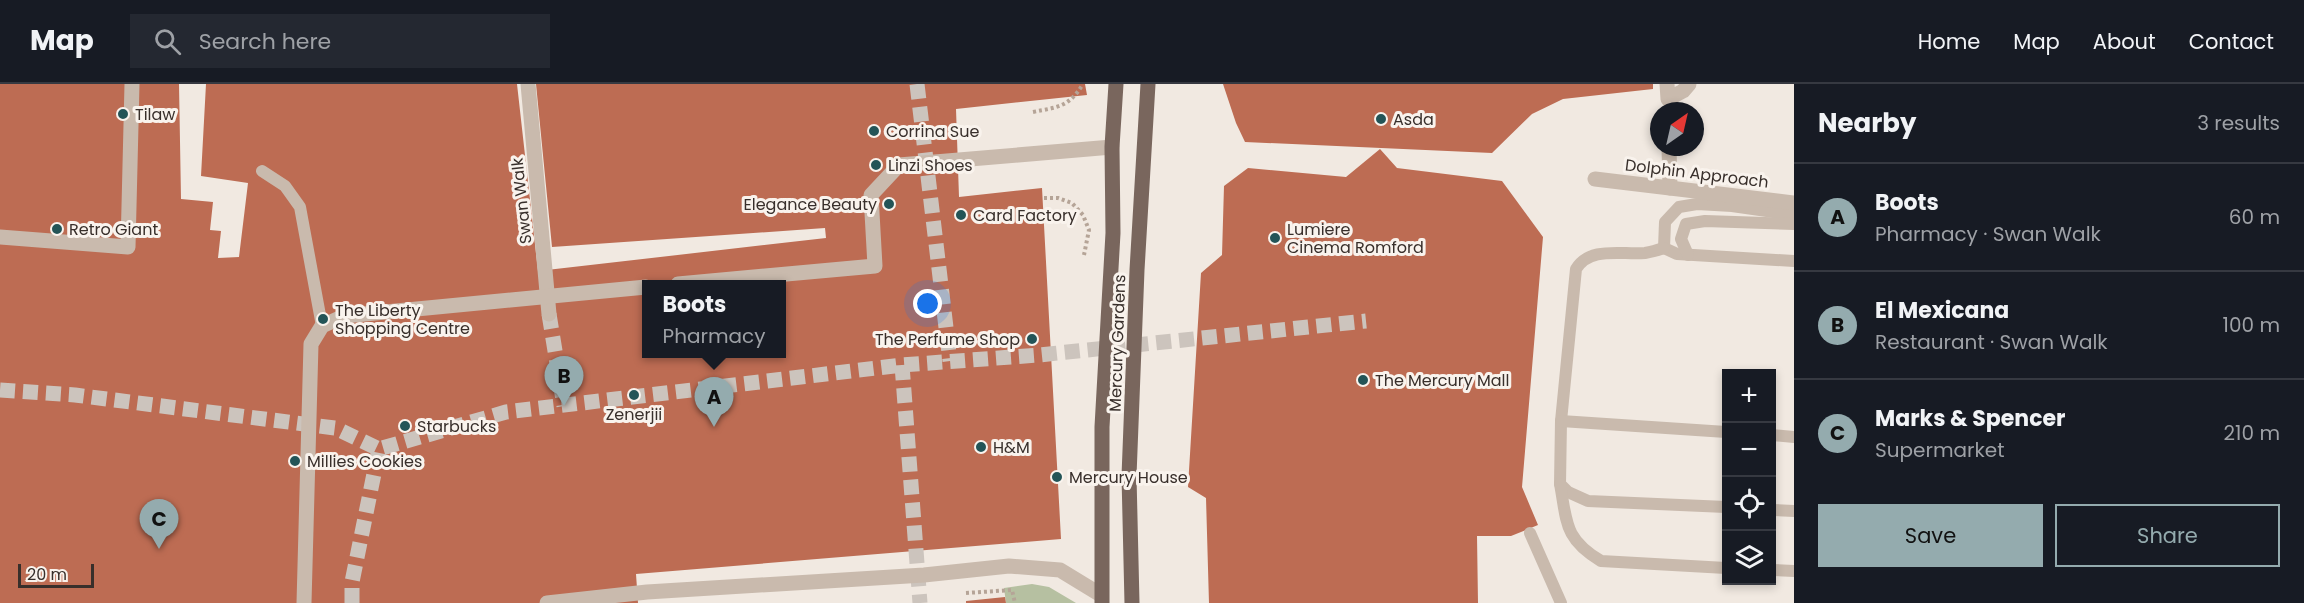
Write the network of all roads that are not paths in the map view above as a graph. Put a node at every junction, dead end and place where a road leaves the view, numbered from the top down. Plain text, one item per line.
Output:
1 (132, 84) edge
2 (528, 84) edge
3 (1116, 84) edge
4 (1148, 84) edge
5 (1686, 87) edge
6 (1668, 98) edge
7 (1112, 147) junction
8 (1669, 156) edge
9 (262, 171) dead end
10 (1595, 179) dead end
11 (1670, 188) junction
12 (1794, 203) edge
13 (1794, 215) edge
14 (1794, 224) edge
15 (0, 237) edge
16 (1664, 248) junction
17 (1688, 255) junction
18 (1794, 261) edge
19 (730, 280) edge
20 (642, 287) edge
21 (549, 314) tunnel mouth
22 (322, 326) junction
23 (1561, 421) junction
24 (1722, 432) edge
25 (1776, 435) edge
26 (1794, 437) edge
27 (1560, 484) junction
28 (1722, 507) edge
29 (1776, 510) edge
30 (1794, 512) edge
31 (1530, 533) dead end
32 (1722, 568) edge
33 (1776, 570) edge
34 (1794, 572) edge
35 (1102, 599) edge
36 (304, 603) edge
37 (547, 603) edge
38 (1132, 603) edge
39 (1561, 603) edge

1 - 15 street
2 - 21 street, Swan Walk
3 - 7 main road, Mercury Gardens
4 - 38 main road, Mercury Gardens
5 - 6 street
7 - 19 street
7 - 35 main road, Mercury Gardens
8 - 11 street
9 - 22 lane
10 - 11 street, Dolphin Approach
11 - 12 street, Dolphin Approach
13 - 16 lane
14 - 17 lane
16 - 17 lane
16 - 23 lane
17 - 18 lane
20 - 22 street
22 - 36 street
23 - 24 lane
23 - 27 lane
25 - 26 lane
27 - 28 lane
27 - 32 lane
29 - 30 lane
31 - 39 lane
33 - 34 lane
35 - 37 street

